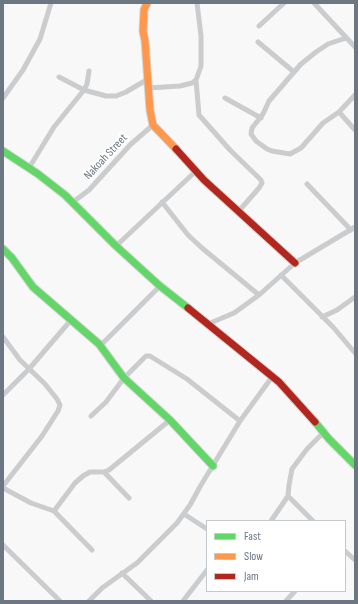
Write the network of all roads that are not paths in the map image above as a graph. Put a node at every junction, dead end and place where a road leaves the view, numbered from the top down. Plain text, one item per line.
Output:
1 (51, 3) edge
2 (147, 3) edge
3 (197, 3) edge
4 (284, 3) edge
5 (314, 3) edge
6 (259, 26) dead end
7 (346, 38) junction
8 (258, 42) dead end
9 (355, 47) edge
10 (89, 71) dead end
11 (294, 72) junction
12 (59, 77) dead end
13 (148, 79) junction
14 (196, 80) junction
15 (148, 88) junction
16 (84, 90) junction
17 (355, 96) edge
18 (3, 98) edge
19 (225, 98) dead end
20 (339, 112) junction
21 (261, 118) junction
22 (153, 125) junction
23 (355, 130) edge
24 (3, 151) edge
25 (29, 168) junction
26 (196, 171) junction
27 (307, 184) dead end
28 (72, 202) junction
29 (162, 202) junction
30 (238, 212) junction
31 (353, 228) edge
32 (116, 246) junction
33 (3, 249) edge
34 (295, 263) junction
35 (281, 275) junction
36 (160, 286) junction
37 (259, 294) junction
38 (355, 297) edge
39 (322, 317) junction
40 (71, 320) junction
41 (208, 324) junction
42 (3, 337) edge
43 (100, 346) junction
44 (355, 353) edge
45 (29, 369) junction
46 (272, 377) junction
47 (124, 378) junction
48 (3, 395) edge
49 (91, 416) dead end
50 (170, 420) junction
51 (240, 421) junction
52 (323, 433) junction
53 (355, 465) edge
54 (213, 466) junction
55 (104, 472) junction
56 (3, 487) edge
57 (288, 496) junction
58 (129, 498) dead end
59 (54, 511) junction
60 (184, 514) junction
61 (272, 520) edge
62 (312, 520) edge
63 (206, 528) edge
64 (3, 545) edge
65 (92, 550) dead end
66 (346, 552) edge
67 (355, 560) edge
68 (206, 571) edge
69 (122, 574) junction
70 (294, 592) edge
71 (60, 601) edge
72 (89, 601) edge
73 (151, 601) edge
74 (183, 601) edge
75 (286, 601) edge

1 - 18 street
2 - 13 street
3 - 14 street
4 - 6 street
5 - 7 street
7 - 9 street
7 - 11 street
8 - 11 street
10 - 16 street
11 - 21 street
12 - 16 street
13 - 15 street
13 - 16 street
14 - 15 street
14 - 30 street
15 - 22 street
16 - 25 street
17 - 20 street
19 - 21 street
20 - 21 street
20 - 23 street
22 - 26 street
22 - 28 street, Nakoah Street
24 - 25 street
25 - 28 street
26 - 29 street
26 - 30 street
27 - 31 street
28 - 32 street
29 - 32 street
29 - 37 street
30 - 34 street
31 - 34 street
32 - 36 street
33 - 40 street
34 - 35 street
35 - 37 street
35 - 39 street
36 - 41 street
36 - 43 street
37 - 41 street
38 - 39 street
39 - 44 street
40 - 43 street
40 - 45 street
41 - 46 street
42 - 45 street
43 - 47 street
45 - 48 street
45 - 56 street
46 - 51 street
46 - 52 street
47 - 49 street
47 - 50 street
47 - 51 street
50 - 54 street
50 - 55 street
51 - 54 street
52 - 53 street
52 - 57 street
54 - 60 street
55 - 58 street
55 - 59 street
56 - 59 street
57 - 61 street
57 - 62 street
59 - 65 street
60 - 63 street
60 - 69 street
64 - 71 street
66 - 67 street
68 - 74 street
69 - 72 street
69 - 73 street
70 - 75 street

